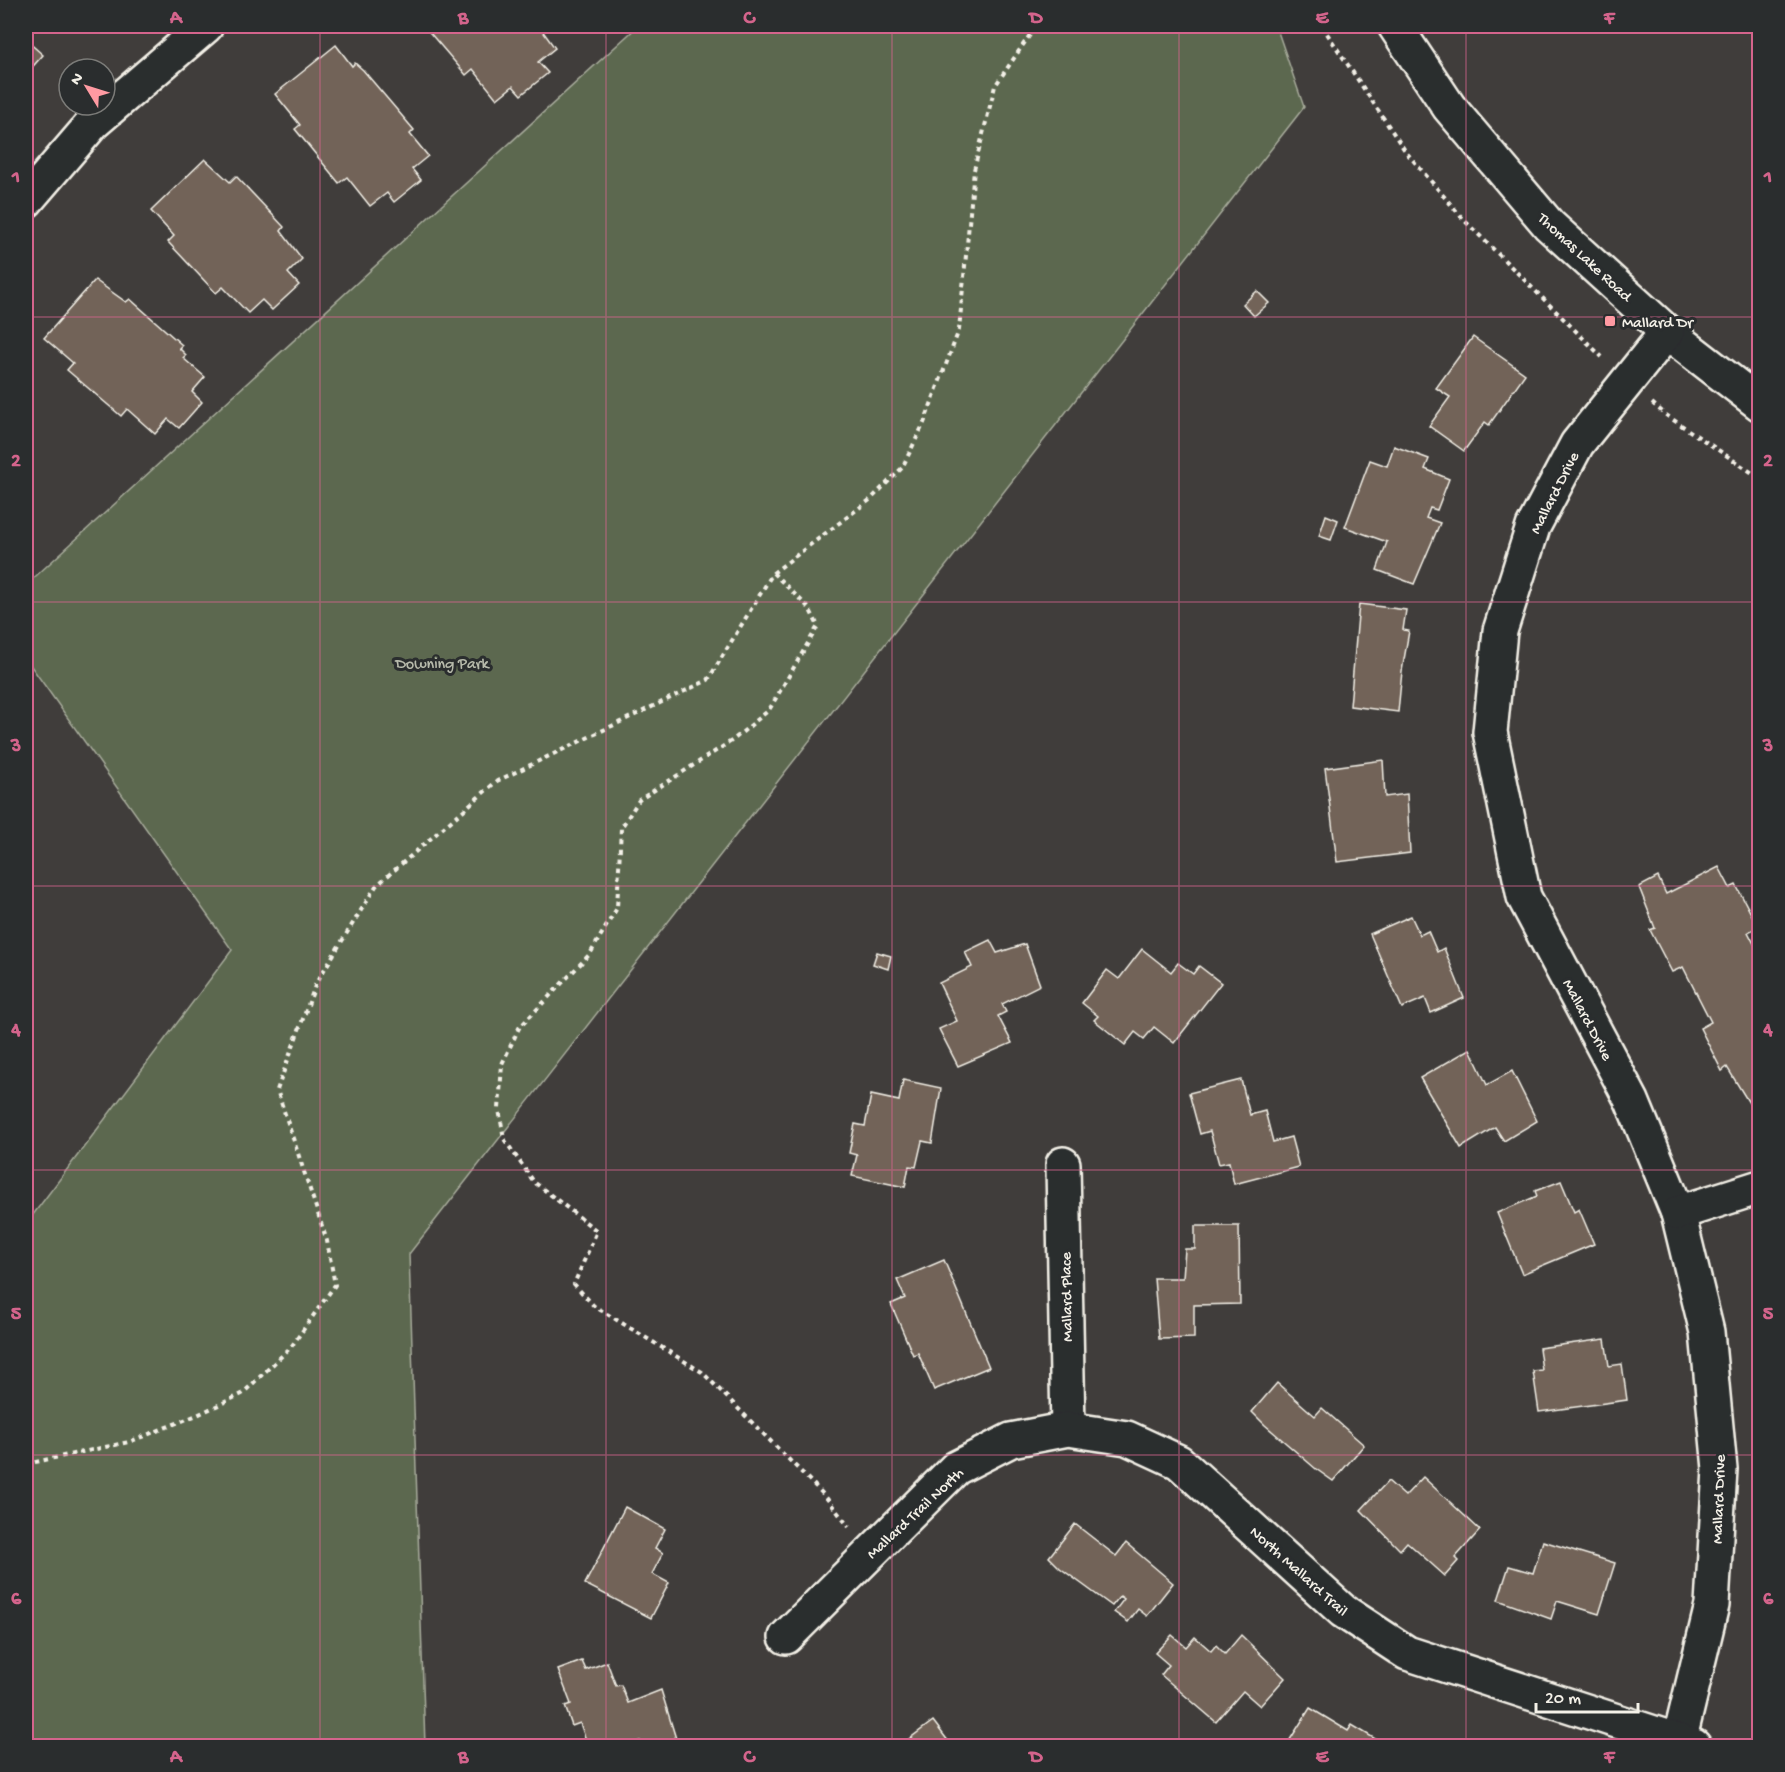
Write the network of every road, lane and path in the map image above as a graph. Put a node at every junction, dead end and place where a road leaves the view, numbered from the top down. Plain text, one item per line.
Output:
1 (206, 26) edge
2 (1036, 26) edge
3 (1322, 26) edge
4 (1395, 26) edge
5 (26, 201) edge
6 (1667, 332) junction
7 (1628, 381) junction
8 (1760, 404) edge
9 (1760, 478) edge
10 (773, 573) junction
11 (1063, 1164) dead end
12 (1760, 1187) edge
13 (1678, 1213) junction
14 (1068, 1429) junction
15 (26, 1464) edge
16 (870, 1554) junction
17 (786, 1637) dead end
18 (1684, 1745) edge

1 - 5 street
2 - 10 path
3 - 7 path
4 - 6 street, Thomas Lake Road
6 - 7 street, Mallard Drive
6 - 8 street, Thomas Lake Road
7 - 9 path
7 - 13 street, Mallard Drive
10 - 15 path
10 - 16 path
11 - 14 street, Mallard Place
12 - 13 street
13 - 18 street, Mallard Drive
14 - 16 street, Mallard Trail North
14 - 18 street, North Mallard Trail
16 - 17 street, Mallard Trail North

